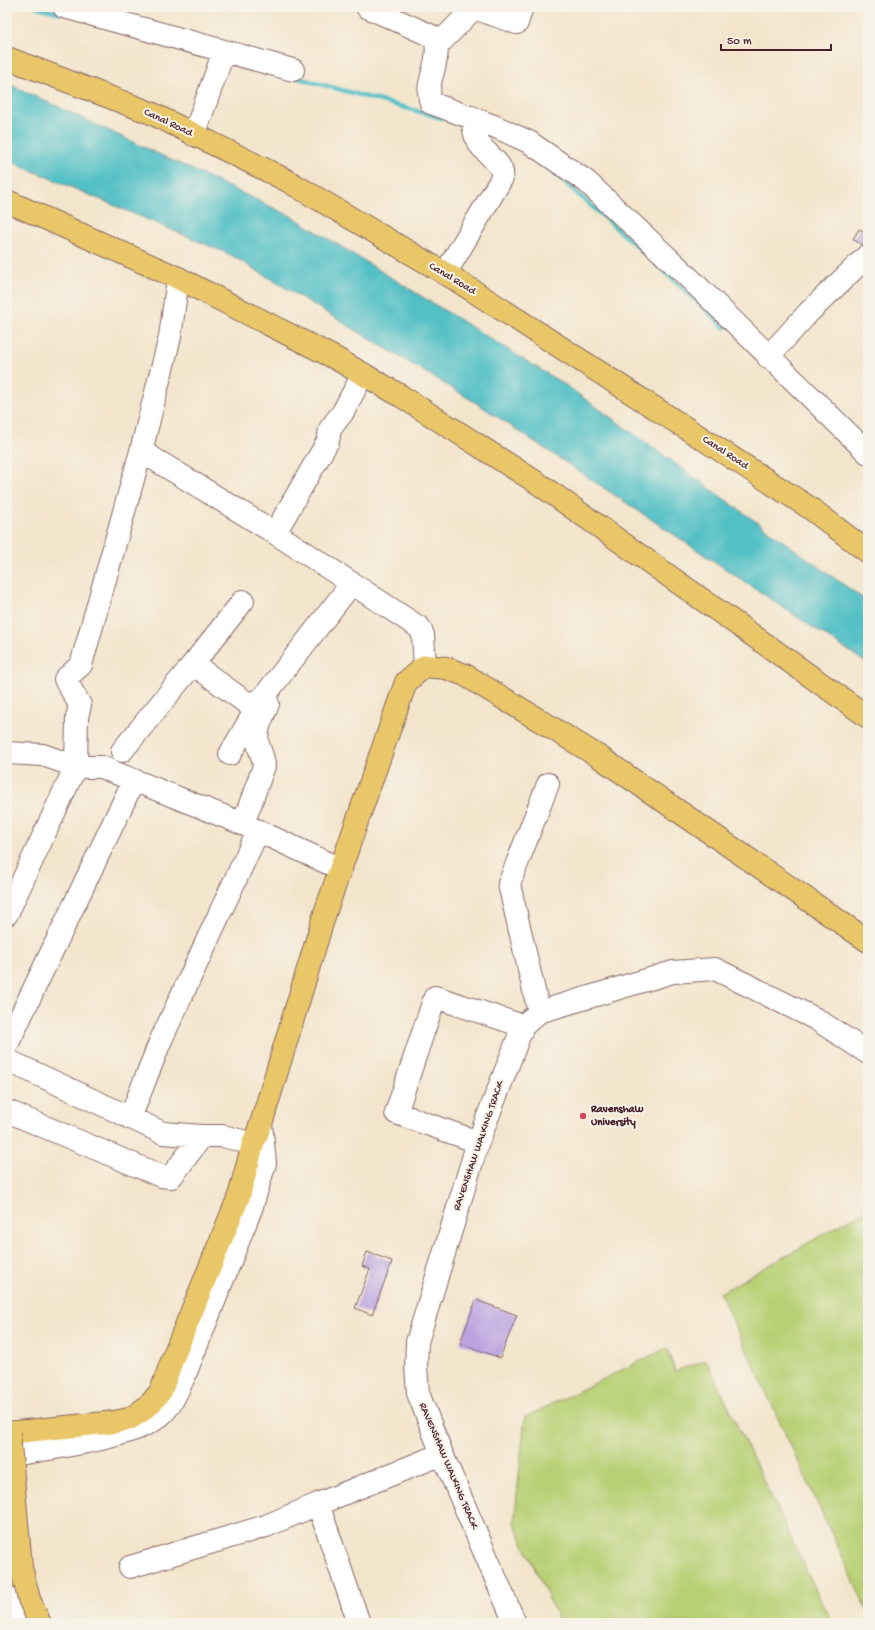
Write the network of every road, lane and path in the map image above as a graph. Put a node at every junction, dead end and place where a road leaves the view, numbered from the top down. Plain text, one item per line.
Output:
1 (64, 7) edge
2 (368, 7) edge
3 (522, 7) edge
4 (438, 45) junction
5 (224, 51) junction
6 (7, 58) edge
7 (293, 70) dead end
8 (472, 117) junction
9 (194, 135) junction
10 (7, 201) edge
11 (868, 255) edge
12 (444, 274) junction
13 (178, 278) junction
14 (768, 357) junction
15 (363, 374) junction
16 (141, 451) junction
17 (868, 453) edge
18 (274, 532) junction
19 (868, 552) edge
20 (352, 583) junction
21 (243, 602) dead end
22 (193, 664) junction
23 (426, 666) junction
24 (262, 699) junction
25 (868, 717) edge
26 (122, 751) dead end
27 (7, 753) edge
28 (230, 754) dead end
29 (76, 766) junction
30 (134, 780) junction
31 (548, 784) dead end
32 (250, 828) junction
33 (341, 869) junction
34 (7, 914) edge
35 (868, 941) edge
36 (539, 1012) junction
37 (523, 1026) junction
38 (7, 1045) edge
39 (868, 1053) edge
40 (7, 1060) edge
41 (7, 1111) edge
42 (130, 1118) junction
43 (257, 1134) junction
44 (202, 1136) junction
45 (478, 1142) junction
46 (8, 1433) edge
47 (442, 1454) junction
48 (7, 1456) edge
49 (318, 1504) junction
50 (130, 1567) dead end
51 (40, 1623) edge
52 (359, 1623) edge
53 (514, 1623) edge

1 - 5 street
2 - 4 street
3 - 4 street
4 - 8 street
5 - 7 street
5 - 9 street
6 - 9 main road, Canal Road
8 - 12 street
8 - 14 street
9 - 12 main road, Canal Road
10 - 13 main road
11 - 14 street
12 - 19 main road, Canal Road
13 - 15 main road
13 - 16 street
14 - 17 street
15 - 18 street
15 - 25 main road
16 - 18 street
16 - 29 street
18 - 20 street
20 - 23 street
20 - 24 street
21 - 22 street
22 - 24 street
22 - 26 street
23 - 33 main road
23 - 35 main road
24 - 28 street
24 - 32 street
27 - 29 street
29 - 30 street
29 - 34 street
30 - 32 street
30 - 38 street
31 - 36 street
32 - 33 street
32 - 42 street
33 - 43 main road
36 - 37 street, RAVENSHAW WALKING TRACK
36 - 39 street, RAVENSHAW WALKING TRACK
37 - 45 street, RAVENSHAW WALKING TRACK
37 - 45 street
40 - 42 street
41 - 44 street
42 - 44 street
43 - 44 street
43 - 46 main road
43 - 48 street
45 - 47 street, RAVENSHAW WALKING TRACK
46 - 51 main road, bridge
47 - 49 street
47 - 53 street, RAVENSHAW WALKING TRACK
49 - 50 street
49 - 52 street

